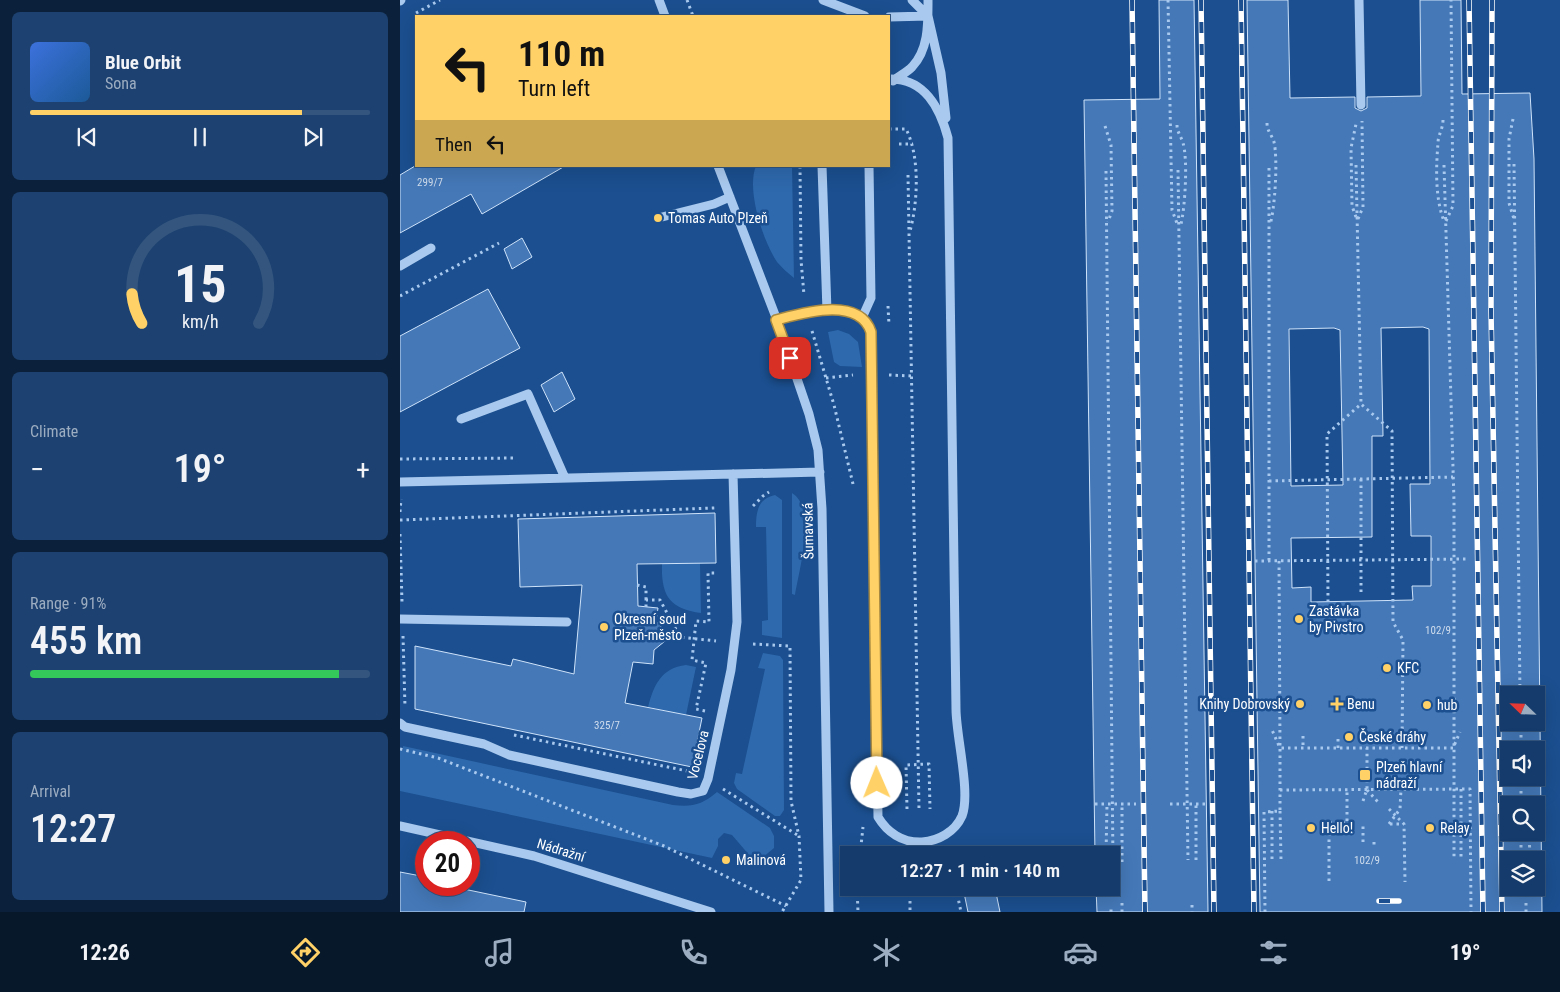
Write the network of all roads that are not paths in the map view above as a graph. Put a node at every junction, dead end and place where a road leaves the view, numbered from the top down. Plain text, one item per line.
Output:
1 (659, 0) edge
2 (823, 0) edge
3 (912, 0) edge
4 (928, 0) edge
5 (1359, 0) edge
6 (665, 15) edge
7 (862, 15) edge
8 (928, 16) junction
9 (890, 17) edge
10 (891, 81) edge
11 (1362, 106) road end
12 (948, 138) junction
13 (718, 167) edge
14 (822, 167) edge
15 (869, 167) edge
16 (730, 197) junction
17 (658, 218) dead end
18 (431, 248) dead end
19 (400, 266) edge
20 (827, 311) junction
21 (862, 318) junction
22 (776, 320) junction
23 (461, 418) dead end
24 (820, 472) junction
25 (734, 474) junction
26 (565, 478) junction
27 (400, 482) edge
28 (401, 618) edge
29 (567, 622) dead end
30 (400, 724) edge
31 (400, 826) edge
32 (711, 912) edge
33 (829, 912) edge

1 - 6 street
2 - 7 street
3 - 8 street
4 - 8 street
5 - 11 street
8 - 9 street
8 - 10 street
8 - 12 street
10 - 12 street
12 - 21 street
13 - 16 street, Šumavská
14 - 20 street
15 - 21 street
16 - 17 street
16 - 22 street, Šumavská
18 - 19 street
20 - 21 street
20 - 22 street
22 - 24 street, Šumavská
23 - 26 street
24 - 25 street
24 - 33 street, Šumavská
25 - 26 street
25 - 30 street, Vocelova
26 - 27 street
28 - 29 street
31 - 32 street, Nádražní

